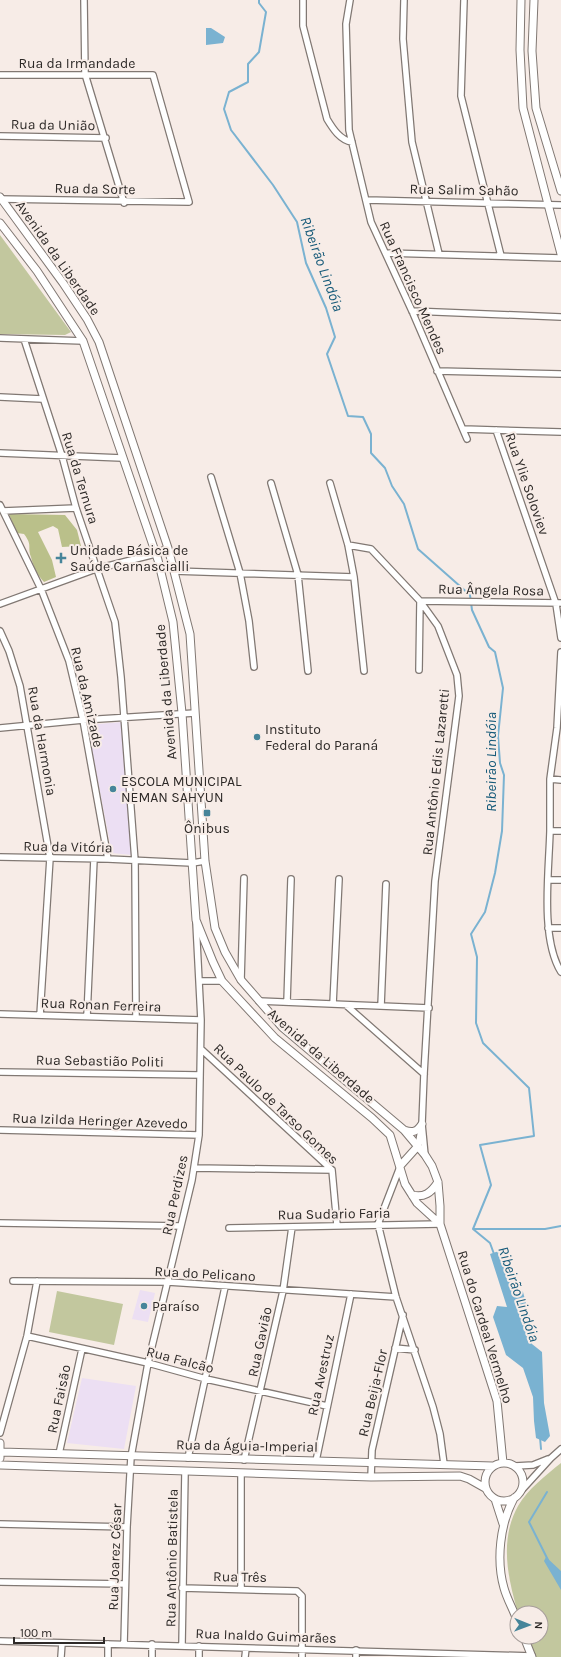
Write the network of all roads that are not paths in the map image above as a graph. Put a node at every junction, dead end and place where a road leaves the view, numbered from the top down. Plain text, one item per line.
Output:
1 (84, 0) edge
2 (303, 0) edge
3 (350, 0) edge
4 (404, 0) edge
5 (464, 0) edge
6 (521, 0) edge
7 (534, 0) edge
8 (86, 74) junction
9 (0, 75) edge
10 (0, 136) edge
11 (106, 138) junction
12 (352, 142) junction
13 (561, 191) edge
14 (0, 198) edge
15 (367, 200) junction
16 (427, 201) junction
17 (124, 202) junction
18 (189, 202) joint
19 (488, 203) junction
20 (548, 204) junction
21 (561, 204) edge
22 (0, 223) edge
23 (386, 253) junction
24 (439, 254) junction
25 (561, 254) edge
26 (500, 256) junction
27 (561, 258) edge
28 (412, 311) junction
29 (561, 317) edge
30 (0, 338) edge
31 (24, 339) junction
32 (83, 341) junction
33 (437, 371) junction
34 (561, 374) edge
35 (0, 397) edge
36 (42, 400) junction
37 (463, 430) junction
38 (496, 430) junction
39 (561, 432) edge
40 (467, 439) dead end
41 (0, 453) edge
42 (62, 456) junction
43 (122, 458) junction
44 (211, 477) dead end
45 (271, 483) dead end
46 (330, 483) dead end
47 (0, 505) edge
48 (76, 508) junction
49 (3, 511) junction
50 (348, 545) junction
51 (168, 548) junction
52 (155, 554) junction
53 (96, 569) junction
54 (174, 571) junction
55 (240, 573) junction
56 (298, 575) junction
57 (354, 577) junction
58 (41, 589) junction
59 (420, 601) junction
60 (0, 604) edge
61 (558, 604) edge
62 (0, 631) edge
63 (561, 638) edge
64 (561, 652) edge
65 (254, 667) dead end
66 (419, 670) dead end
67 (308, 671) dead end
68 (364, 671) dead end
69 (182, 713) junction
70 (195, 713) junction
71 (124, 718) junction
72 (83, 720) junction
73 (28, 726) junction
74 (0, 728) edge
75 (550, 779) junction
76 (561, 780) edge
77 (550, 831) junction
78 (561, 831) edge
79 (0, 857) edge
80 (50, 858) junction
81 (94, 859) junction
82 (108, 859) junction
83 (135, 861) junction
84 (205, 861) junction
85 (192, 863) junction
86 (244, 878) dead end
87 (292, 879) dead end
88 (339, 879) dead end
89 (549, 880) junction
90 (561, 880) edge
91 (386, 884) dead end
92 (196, 920) junction
93 (548, 928) junction
94 (561, 928) edge
95 (561, 972) edge
96 (241, 980) junction
97 (199, 981) junction
98 (222, 981) junction
99 (259, 1001) junction
100 (287, 1002) junction
101 (334, 1004) junction
102 (346, 1006) junction
103 (381, 1006) junction
104 (429, 1008) junction
105 (0, 1014) edge
106 (40, 1015) junction
107 (87, 1016) junction
108 (136, 1018) junction
109 (201, 1020) junction
110 (201, 1049) junction
111 (0, 1072) edge
112 (424, 1074) junction
113 (200, 1075) junction
114 (422, 1124) junction
115 (0, 1130) edge
116 (404, 1130) junction
117 (199, 1135) junction
118 (418, 1146) junction
119 (425, 1155) junction
120 (400, 1166) junction
121 (194, 1168) junction
122 (332, 1170) junction
123 (438, 1182) junction
124 (412, 1195) junction
125 (0, 1223) edge
126 (378, 1224) junction
127 (440, 1224) junction
128 (337, 1225) junction
129 (181, 1226) junction
130 (292, 1227) junction
131 (229, 1228) dead end
132 (13, 1281) dead end
133 (37, 1281) junction
134 (168, 1282) junction
135 (225, 1287) junction
136 (283, 1291) junction
137 (351, 1294) junction
138 (396, 1297) junction
139 (403, 1315) junction
140 (27, 1336) junction
141 (395, 1348) junction
142 (82, 1349) junction
143 (415, 1350) junction
144 (148, 1363) junction
145 (206, 1380) junction
146 (261, 1392) junction
147 (327, 1406) junction
148 (0, 1433) edge
149 (0, 1443) edge
150 (561, 1449) edge
151 (59, 1454) junction
152 (0, 1455) edge
153 (130, 1457) junction
154 (188, 1458) junction
155 (551, 1458) junction
156 (244, 1460) junction
157 (316, 1461) junction
158 (371, 1462) junction
159 (503, 1463) junction
160 (444, 1464) junction
161 (0, 1465) edge
162 (493, 1466) junction
163 (515, 1466) junction
164 (130, 1470) junction
165 (185, 1472) junction
166 (241, 1474) junction
167 (371, 1477) junction
168 (485, 1488) junction
169 (520, 1492) junction
170 (514, 1498) junction
171 (495, 1500) junction
172 (0, 1524) edge
173 (503, 1525) junction
174 (127, 1527) junction
175 (0, 1582) edge
176 (125, 1584) junction
177 (182, 1588) junction
178 (241, 1588) junction
179 (511, 1605) edge
180 (0, 1641) edge
181 (62, 1643) junction
182 (108, 1644) junction
183 (124, 1644) junction
184 (152, 1644) junction
185 (527, 1645) edge
186 (182, 1646) junction
187 (199, 1646) junction
188 (246, 1648) junction
189 (302, 1649) junction
190 (356, 1650) junction
191 (413, 1655) edge
192 (476, 1656) edge
193 (532, 1656) edge
194 (61, 1657) edge
195 (108, 1657) edge
196 (152, 1657) edge
197 (199, 1657) edge
198 (245, 1657) edge
199 (302, 1657) edge
200 (356, 1657) edge

1 - 8 street
2 - 12 street
3 - 12 street, Rua Francisco Mendes
4 - 16 street
5 - 19 street
6 - 20 street
7 - 13 street
8 - 9 street, Rua da Irmandade
8 - 11 street
8 - 18 street, Rua da Irmandade
10 - 11 street, Rua da União
11 - 17 street
12 - 15 street, Rua Francisco Mendes
14 - 17 street, Rua da Sorte
14 - 51 street, Avenida da Liberdade
15 - 16 street, Rua Salim Sahão
15 - 23 street, Rua Francisco Mendes
16 - 19 street, Rua Salim Sahão
16 - 24 street
17 - 18 street, Rua da Sorte
19 - 20 street, Rua Salim Sahão
19 - 26 street
20 - 21 street, Rua Salim Sahão
20 - 25 street
22 - 32 street, Avenida da Liberdade
23 - 24 street
23 - 28 street, Rua Francisco Mendes
24 - 26 street
26 - 27 street
28 - 29 street
28 - 33 street, Rua Francisco Mendes
30 - 31 street
31 - 32 street
31 - 36 street, Rua da Ternura
32 - 43 street, Avenida da Liberdade
33 - 34 street
33 - 37 street, Rua Francisco Mendes
35 - 36 street
36 - 42 street, Rua da Ternura
37 - 38 street
37 - 40 street, Rua Francisco Mendes
38 - 39 street
38 - 61 street, Rua Ylie Soloviev
41 - 42 street
42 - 43 street
42 - 48 street, Rua da Ternura
43 - 52 street, Avenida da Liberdade
44 - 55 street
45 - 56 street
46 - 50 street
47 - 49 street, Rua da Amizade
48 - 49 street
48 - 53 street, Rua da Ternura
49 - 58 street, Rua da Amizade
50 - 57 street
50 - 59 street, Rua Antônio Edis Lazaretti
51 - 52 street
51 - 54 street, Avenida da Liberdade
52 - 53 street
52 - 69 street, Avenida da Liberdade
53 - 58 street
53 - 71 street, Rua da Ternura
54 - 55 street
54 - 70 street, Avenida da Liberdade
55 - 56 street
55 - 65 street
56 - 57 street
56 - 67 street
57 - 68 street
58 - 60 street
58 - 72 street, Rua da Amizade
59 - 61 street, Rua Ângela Rosa
59 - 66 street
59 - 104 street, Rua Antônio Edis Lazaretti
61 - 63 street, Rua Ylie Soloviev
62 - 73 street, Rua da Harmonia
64 - 75 street
69 - 70 street
69 - 71 street
69 - 85 street, Avenida da Liberdade
70 - 84 street, Avenida da Liberdade
71 - 72 street
71 - 83 street, Rua da Vitória
72 - 73 street
72 - 82 street, Rua da Amizade
73 - 74 street
73 - 80 street, Rua da Harmonia
75 - 76 street
75 - 77 street
77 - 78 street
77 - 89 street
79 - 80 street, Rua da Vitória
80 - 81 street, Rua da Vitória
80 - 106 street, Rua da Harmonia
81 - 82 street, Rua da Vitória
81 - 107 street
82 - 83 street, Rua da Vitória
83 - 85 street, Rua da Vitória
83 - 108 street
84 - 85 street, Rua da Vitória
84 - 96 street, Avenida da Liberdade
85 - 92 street, Avenida da Liberdade
86 - 96 street
87 - 100 street
88 - 101 street
89 - 90 street
89 - 93 street
91 - 103 street
92 - 97 street, Rua Perdizes
92 - 98 street, Avenida da Liberdade
93 - 94 street
93 - 95 street
96 - 99 street, Avenida da Liberdade
97 - 98 street
97 - 109 street, Rua Perdizes
98 - 120 street, Avenida da Liberdade
99 - 100 street
99 - 116 street, Avenida da Liberdade
100 - 101 street
101 - 102 street
102 - 103 street
102 - 112 street
103 - 104 street
104 - 112 street, Rua Antônio Edis Lazaretti
105 - 106 street, Rua Ronan Ferreira
106 - 107 street, Rua Ronan Ferreira
107 - 108 street, Rua Ronan Ferreira
108 - 109 street, Rua Ronan Ferreira
109 - 110 street, Rua Perdizes
110 - 113 street, Rua Perdizes
110 - 122 street, Rua Paulo de Tarso Gomes
111 - 113 street, Rua Sebastião Politi
112 - 114 street, Rua Antônio Edis Lazaretti
113 - 117 street, Rua Perdizes
114 - 116 street
114 - 118 street
114 - 119 street
115 - 117 street, Rua Izilda Heringer Azevedo
116 - 118 street, Avenida da Liberdade
117 - 121 street, Rua Perdizes
118 - 119 street, Avenida da Liberdade
118 - 120 street
119 - 123 street, Avenida da Liberdade
120 - 124 street, Avenida da Liberdade
120 - 126 street
121 - 122 street
121 - 129 street, Rua Perdizes
122 - 128 street, Rua Paulo de Tarso Gomes
123 - 124 street
123 - 127 street, Avenida da Liberdade
124 - 127 street, Avenida da Liberdade
125 - 129 street
126 - 127 street, Rua Sudario Faria
126 - 128 street, Rua Sudario Faria
126 - 138 street
127 - 159 street, Rua do Cardeal Vermelho
128 - 130 street, Rua Sudario Faria
129 - 134 street, Rua Perdizes
130 - 131 street, Rua Sudario Faria
130 - 136 street, Rua Gavião
132 - 133 street, Rua do Pelicano
133 - 134 street, Rua do Pelicano
133 - 140 street
134 - 135 street, Rua do Pelicano
134 - 144 street, Rua Perdizes
135 - 136 street, Rua do Pelicano
135 - 145 street
136 - 137 street, Rua do Pelicano
136 - 146 street, Rua Gavião
137 - 138 street, Rua do Pelicano
137 - 147 street, Rua Avestruz
138 - 139 street
139 - 141 street, Rua Beija-Flor
139 - 143 street
140 - 142 street, Rua Falcão
140 - 148 street
141 - 143 street
141 - 158 street, Rua Beija-Flor
142 - 144 street, Rua Falcão
142 - 151 street, Rua Faisão
143 - 160 street
144 - 145 street, Rua Falcão
144 - 153 street, Rua Perdizes
145 - 146 street, Rua Falcão
145 - 154 street
146 - 147 street, Rua Falcão
146 - 156 street, Rua Gavião
147 - 157 street, Rua Avestruz
149 - 152 street
150 - 155 street
151 - 152 street, Rua da Águia-Imperial
151 - 153 street, Rua da Águia-Imperial
153 - 154 street, Rua da Águia-Imperial
153 - 164 street, Rua Perdizes
154 - 156 street, Rua da Águia-Imperial
155 - 163 street
155 - 169 street
156 - 157 street, Rua da Águia-Imperial
157 - 158 street, Rua da Águia-Imperial
158 - 160 street, Rua da Águia-Imperial
158 - 167 street, Rua Beija-Flor
159 - 162 street
159 - 163 street
160 - 162 street, Rua da Águia-Imperial
161 - 164 street, Rua da Águia-Imperial
162 - 168 street
163 - 169 street
164 - 165 street, Rua da Águia-Imperial
164 - 174 street, Rua Joarez César
165 - 166 street, Rua da Águia-Imperial
165 - 177 street, Rua Antônio Batistela
166 - 167 street, Rua da Águia-Imperial
166 - 178 street
167 - 168 street, Rua da Águia-Imperial
168 - 171 street
169 - 170 street
170 - 171 street
170 - 173 street
171 - 173 street
172 - 174 street
173 - 179 street
174 - 176 street, Rua Joarez César
175 - 176 street
176 - 183 street, Rua Joarez César
177 - 178 street, Rua Três
177 - 186 street, Rua Antônio Batistela
178 - 189 street, Rua Três
180 - 181 street, Rua Inaldo Guimarães
181 - 182 street, Rua Inaldo Guimarães
181 - 194 street
182 - 183 street, Rua Inaldo Guimarães
182 - 195 street
183 - 184 street, Rua Inaldo Guimarães
184 - 186 street, Rua Inaldo Guimarães
184 - 196 street
185 - 193 street
186 - 187 street, Rua Inaldo Guimarães
187 - 188 street, Rua Inaldo Guimarães
187 - 197 street
188 - 189 street, Rua Inaldo Guimarães
188 - 198 street
189 - 190 street, Rua Inaldo Guimarães
189 - 199 street
190 - 191 street, Rua Inaldo Guimarães
190 - 200 street
191 - 192 street, Rua Inaldo Guimarães
192 - 193 street, Rua Inaldo Guimarães

